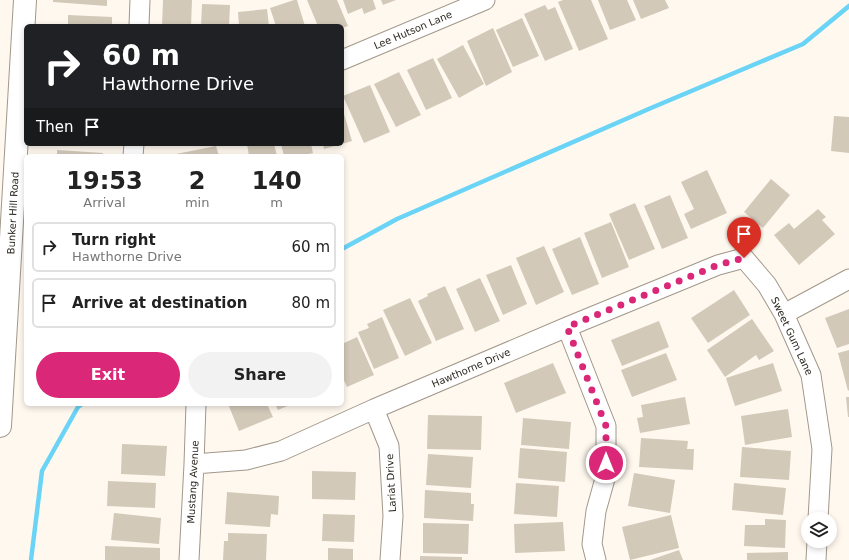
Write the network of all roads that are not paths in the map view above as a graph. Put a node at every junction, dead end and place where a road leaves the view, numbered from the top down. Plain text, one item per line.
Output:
1 (25, 0) edge
2 (140, 0) edge
3 (484, 0) edge
4 (139, 24) edge
5 (344, 59) edge
6 (744, 258) joint
7 (849, 279) edge
8 (784, 314) junction
9 (567, 327) junction
10 (196, 406) edge
11 (374, 409) junction
12 (0, 426) edge
13 (194, 464) junction
14 (818, 512) edge
15 (817, 548) edge
16 (189, 560) edge
17 (390, 560) edge
18 (596, 560) edge
19 (816, 560) edge

1 - 12 main road, Bunker Hill Road
2 - 4 street
3 - 5 street, Lee Hutson Lane
6 - 8 street, Sweet Gum Lane
6 - 9 street, Hawthorne Drive
7 - 8 street
8 - 14 street, Sweet Gum Lane
9 - 11 street, Hawthorne Drive
9 - 18 street
10 - 13 street, Mustang Avenue
11 - 13 street, Hawthorne Drive
11 - 17 street, Lariat Drive
13 - 16 street, Mustang Avenue
15 - 19 street

